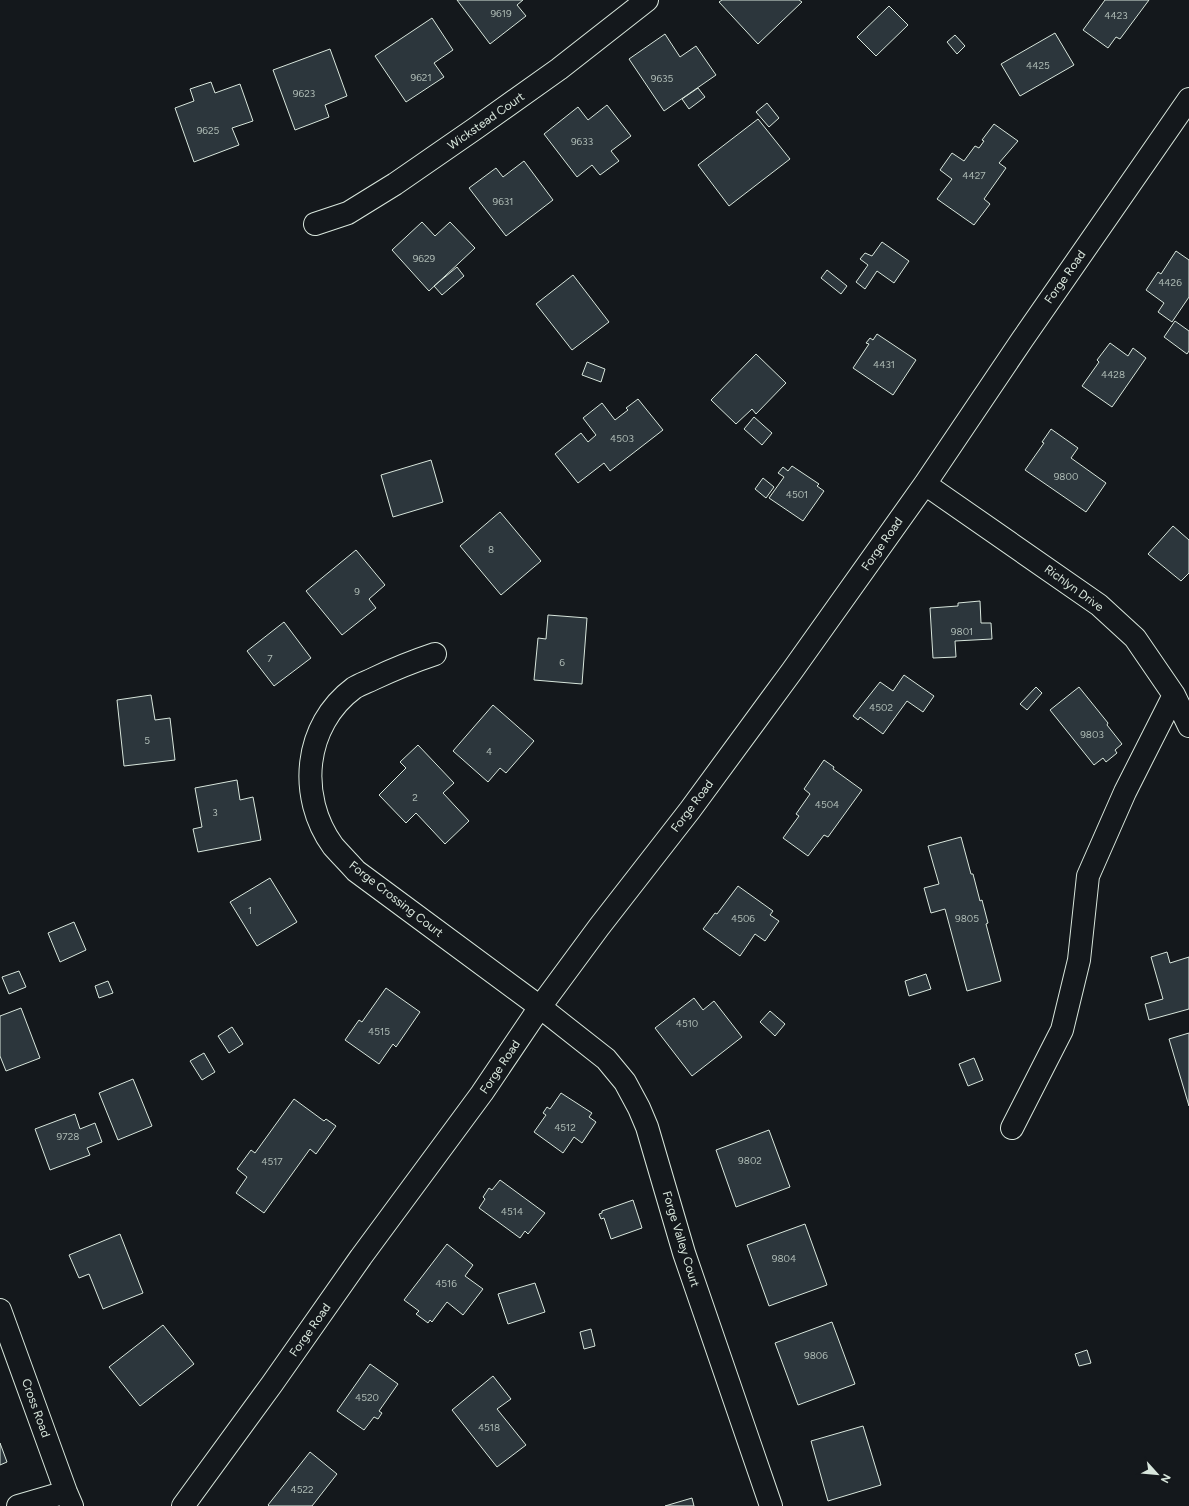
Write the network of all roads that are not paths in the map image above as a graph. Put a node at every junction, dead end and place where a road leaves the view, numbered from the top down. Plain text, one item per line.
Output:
1 (647, 0) edge
2 (1189, 99) edge
3 (315, 224) dead end
4 (924, 484) junction
5 (435, 654) dead end
6 (1174, 695) junction
7 (1189, 726) edge
8 (540, 1007) junction
9 (1012, 1128) dead end
10 (0, 1310) edge
11 (69, 1499) edge
12 (186, 1505) edge
13 (18, 1506) edge
14 (771, 1506) edge

1 - 3 street, Wickstead Court
2 - 4 street, Forge Road
4 - 6 street, Richlyn Drive
4 - 8 street, Forge Road
5 - 8 street, Forge Crossing Court
6 - 7 street, Richlyn Drive
6 - 9 street
8 - 12 street, Forge Road
8 - 14 street, Forge Valley Court
10 - 11 street, Cross Road
11 - 13 street

